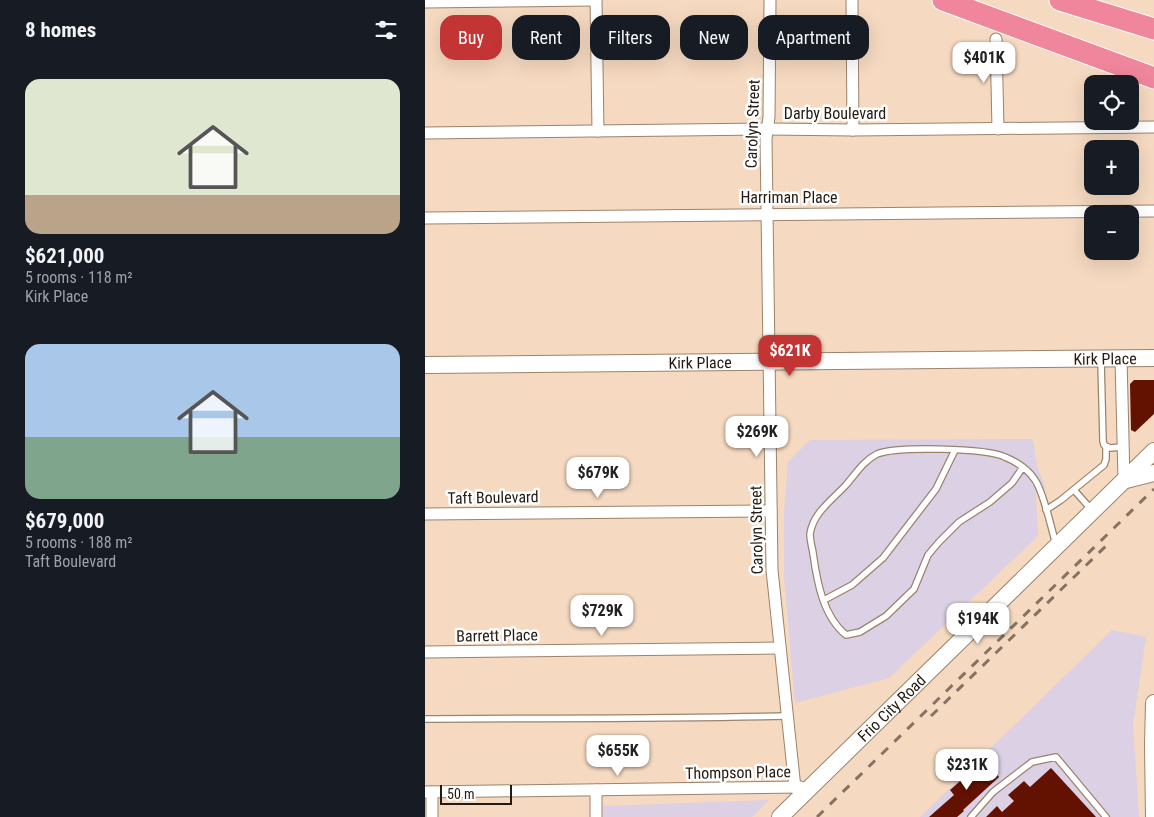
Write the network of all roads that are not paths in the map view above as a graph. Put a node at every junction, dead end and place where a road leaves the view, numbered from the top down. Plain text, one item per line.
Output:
1 (596, 0) edge
2 (770, 0) edge
3 (852, 0) edge
4 (943, 0) edge
5 (1060, 0) edge
6 (425, 2) edge
7 (1154, 29) edge
8 (996, 39) dead end
9 (1154, 78) edge
10 (1154, 128) edge
11 (767, 129) junction
12 (998, 129) junction
13 (853, 130) junction
14 (598, 131) junction
15 (425, 133) edge
16 (1154, 211) edge
17 (767, 214) junction
18 (425, 218) edge
19 (1121, 358) junction
20 (1154, 358) edge
21 (1101, 359) junction
22 (769, 362) junction
23 (425, 365) edge
24 (1106, 447) junction
25 (1122, 447) junction
26 (955, 450) junction
27 (1154, 451) edge
28 (1023, 467) junction
29 (1154, 473) edge
30 (1124, 480) junction
31 (1074, 490) junction
32 (771, 510) junction
33 (1046, 510) junction
34 (1092, 511) junction
35 (425, 514) edge
36 (1056, 546) junction
37 (824, 600) junction
38 (780, 648) junction
39 (425, 652) edge
40 (1154, 703) edge
41 (787, 716) junction
42 (425, 719) edge
43 (1153, 757) edge
44 (803, 787) junction
45 (596, 790) junction
46 (428, 792) edge
47 (432, 817) edge
48 (596, 817) edge
49 (780, 817) edge
50 (971, 817) edge
51 (1106, 817) edge
52 (1154, 817) edge

1 - 6 street
1 - 14 street
2 - 11 street, Carolyn Street
3 - 13 street
4 - 9 highway
5 - 7 highway
8 - 12 street
10 - 12 street, Darby Boulevard
11 - 13 street, Darby Boulevard
11 - 14 street, Darby Boulevard
11 - 17 street, Carolyn Street
12 - 13 street, Darby Boulevard
14 - 15 street, Darby Boulevard
16 - 17 street, Harriman Place
17 - 18 street, Harriman Place
17 - 22 street, Carolyn Street
19 - 20 street, Kirk Place
19 - 21 street, Kirk Place
19 - 25 street
21 - 22 street, Kirk Place
21 - 24 lane
22 - 23 street, Kirk Place
22 - 32 street, Carolyn Street
24 - 25 lane
24 - 31 lane
25 - 30 street
26 - 28 lane
26 - 37 lane
26 - 37 lane
27 - 30 street, Frio City Road
28 - 33 lane
28 - 37 lane
29 - 30 street
30 - 34 street, Frio City Road
31 - 33 lane
31 - 34 lane
32 - 35 street, Taft Boulevard
32 - 38 street, Carolyn Street
33 - 36 lane
34 - 36 street, Frio City Road
36 - 44 street, Frio City Road
38 - 39 street, Barrett Place
38 - 41 street, Carolyn Street
40 - 43 street
41 - 42 lane
41 - 44 street, Carolyn Street
43 - 52 street
44 - 45 street, Thompson Place
44 - 49 street, Frio City Road
45 - 46 street, Thompson Place
45 - 48 street
46 - 47 street
50 - 51 lane

